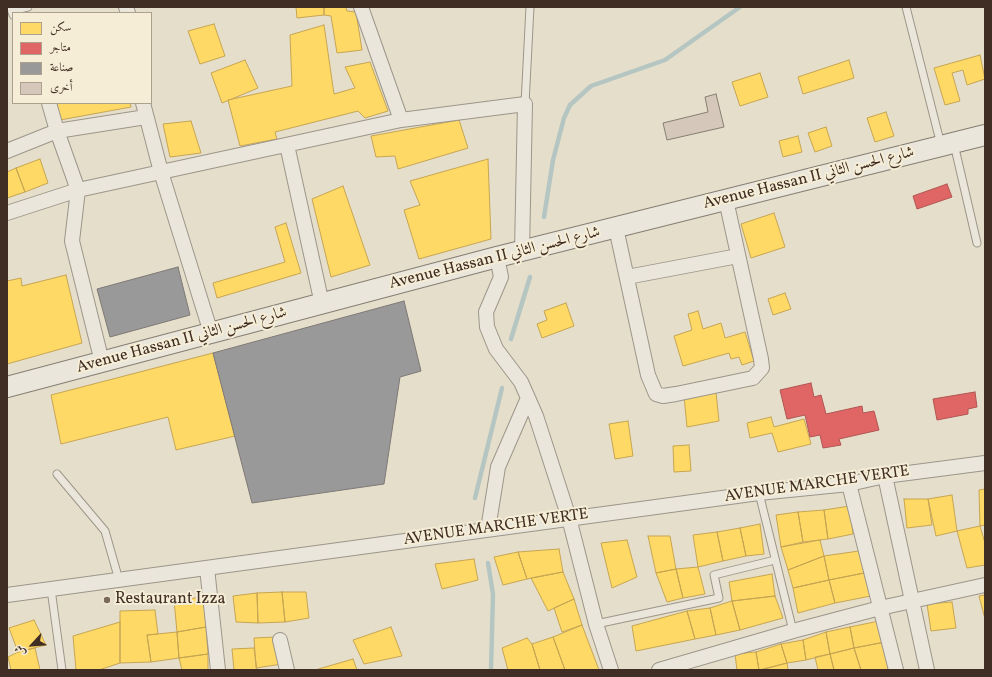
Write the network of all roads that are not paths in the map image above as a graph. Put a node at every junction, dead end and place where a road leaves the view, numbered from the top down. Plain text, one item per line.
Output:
1 (361, 7) edge
2 (530, 7) edge
3 (906, 7) edge
4 (49, 104) edge
5 (525, 104) junction
6 (144, 110) edge
7 (401, 120) junction
8 (57, 131) junction
9 (985, 135) edge
10 (948, 144) junction
11 (287, 145) junction
12 (7, 151) edge
13 (161, 172) junction
14 (78, 190) junction
15 (726, 200) junction
16 (7, 213) edge
17 (616, 228) junction
18 (977, 243) dead end
19 (522, 251) junction
20 (738, 256) junction
21 (497, 257) junction
22 (627, 277) junction
23 (322, 304) junction
24 (211, 333) junction
25 (102, 362) junction
26 (7, 387) edge
27 (528, 398) junction
28 (985, 463) edge
29 (57, 474) dead end
30 (885, 476) junction
31 (849, 484) junction
32 (759, 493) junction
33 (569, 518) junction
34 (488, 529) junction
35 (775, 560) junction
36 (207, 568) junction
37 (119, 580) junction
38 (985, 585) edge
39 (51, 589) junction
40 (7, 595) edge
41 (913, 601) junction
42 (880, 608) junction
43 (596, 624) junction
44 (793, 631) junction
45 (280, 640) dead end
46 (62, 670) edge
47 (218, 670) edge
48 (287, 670) edge
49 (611, 670) edge
50 (658, 670) edge
51 (896, 670) edge
52 (928, 670) edge

1 - 7 street
2 - 5 lane
3 - 10 lane
4 - 8 street
5 - 7 street
5 - 19 street
6 - 8 street
6 - 13 street
7 - 11 street
8 - 12 street
8 - 14 street
9 - 10 street, Avenue Hassan II شارع الحسن الثاني
10 - 15 street, Avenue Hassan II شارع الحسن الثاني
10 - 18 lane
11 - 13 street
11 - 23 street
13 - 14 street
13 - 24 street
14 - 16 street
14 - 25 street
15 - 17 street, Avenue Hassan II شارع الحسن الثاني
15 - 20 street
17 - 19 street, Avenue Hassan II شارع الحسن الثاني
17 - 22 street
19 - 21 street, Avenue Hassan II شارع الحسن الثاني
20 - 22 street
20 - 22 street
21 - 23 street, Avenue Hassan II شارع الحسن الثاني
21 - 27 street
23 - 24 street, Avenue Hassan II شارع الحسن الثاني
24 - 25 street, Avenue Hassan II شارع الحسن الثاني
25 - 26 street, Avenue Hassan II شارع الحسن الثاني
27 - 33 street
27 - 34 street
28 - 30 street, AVENUE MARCHE VERTE
29 - 37 lane
30 - 31 street, AVENUE MARCHE VERTE
30 - 41 street
31 - 32 street, AVENUE MARCHE VERTE
31 - 42 street
32 - 33 street, AVENUE MARCHE VERTE
32 - 35 lane
33 - 34 street, AVENUE MARCHE VERTE
33 - 43 street
34 - 36 street, AVENUE MARCHE VERTE
35 - 43 lane
35 - 44 lane
36 - 37 street, AVENUE MARCHE VERTE
36 - 47 street
37 - 39 street, AVENUE MARCHE VERTE
38 - 41 street
39 - 40 street, AVENUE MARCHE VERTE
39 - 46 lane
41 - 42 street
41 - 52 street
42 - 44 street
42 - 51 street
43 - 49 street
44 - 50 street
45 - 48 street

